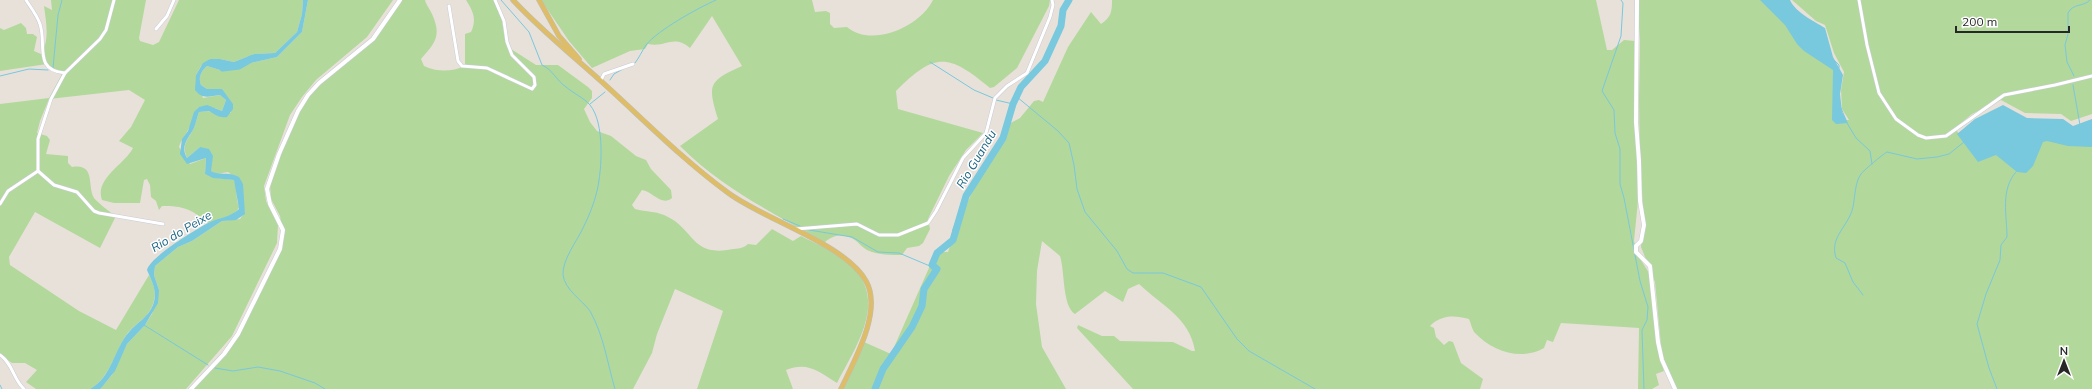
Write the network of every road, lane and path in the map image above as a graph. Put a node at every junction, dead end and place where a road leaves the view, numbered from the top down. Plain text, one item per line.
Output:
1 (26, 0) edge
2 (114, 0) edge
3 (174, 0) edge
4 (400, 0) edge
5 (495, 0) edge
6 (513, 0) edge
7 (539, 0) edge
8 (1052, 0) edge
9 (1637, 0) edge
10 (1859, 0) edge
11 (448, 6) dead end
12 (156, 29) dead end
13 (633, 64) dead end
14 (589, 71) junction
15 (65, 73) junction
16 (2092, 76) edge
17 (600, 80) junction
18 (38, 171) junction
19 (0, 204) edge
20 (163, 224) dead end
21 (794, 230) junction
22 (0, 355) edge
23 (24, 389) edge
24 (191, 389) edge
25 (841, 389) edge
26 (1675, 389) edge

1 - 15 street
2 - 15 street
3 - 12 street
4 - 24 main road
5 - 11 street
6 - 14 main road
7 - 14 main road
8 - 21 street
9 - 26 main road
10 - 16 street
13 - 17 street
14 - 17 main road
15 - 18 street
17 - 21 main road
18 - 19 street
18 - 20 street
21 - 25 main road
22 - 23 street

